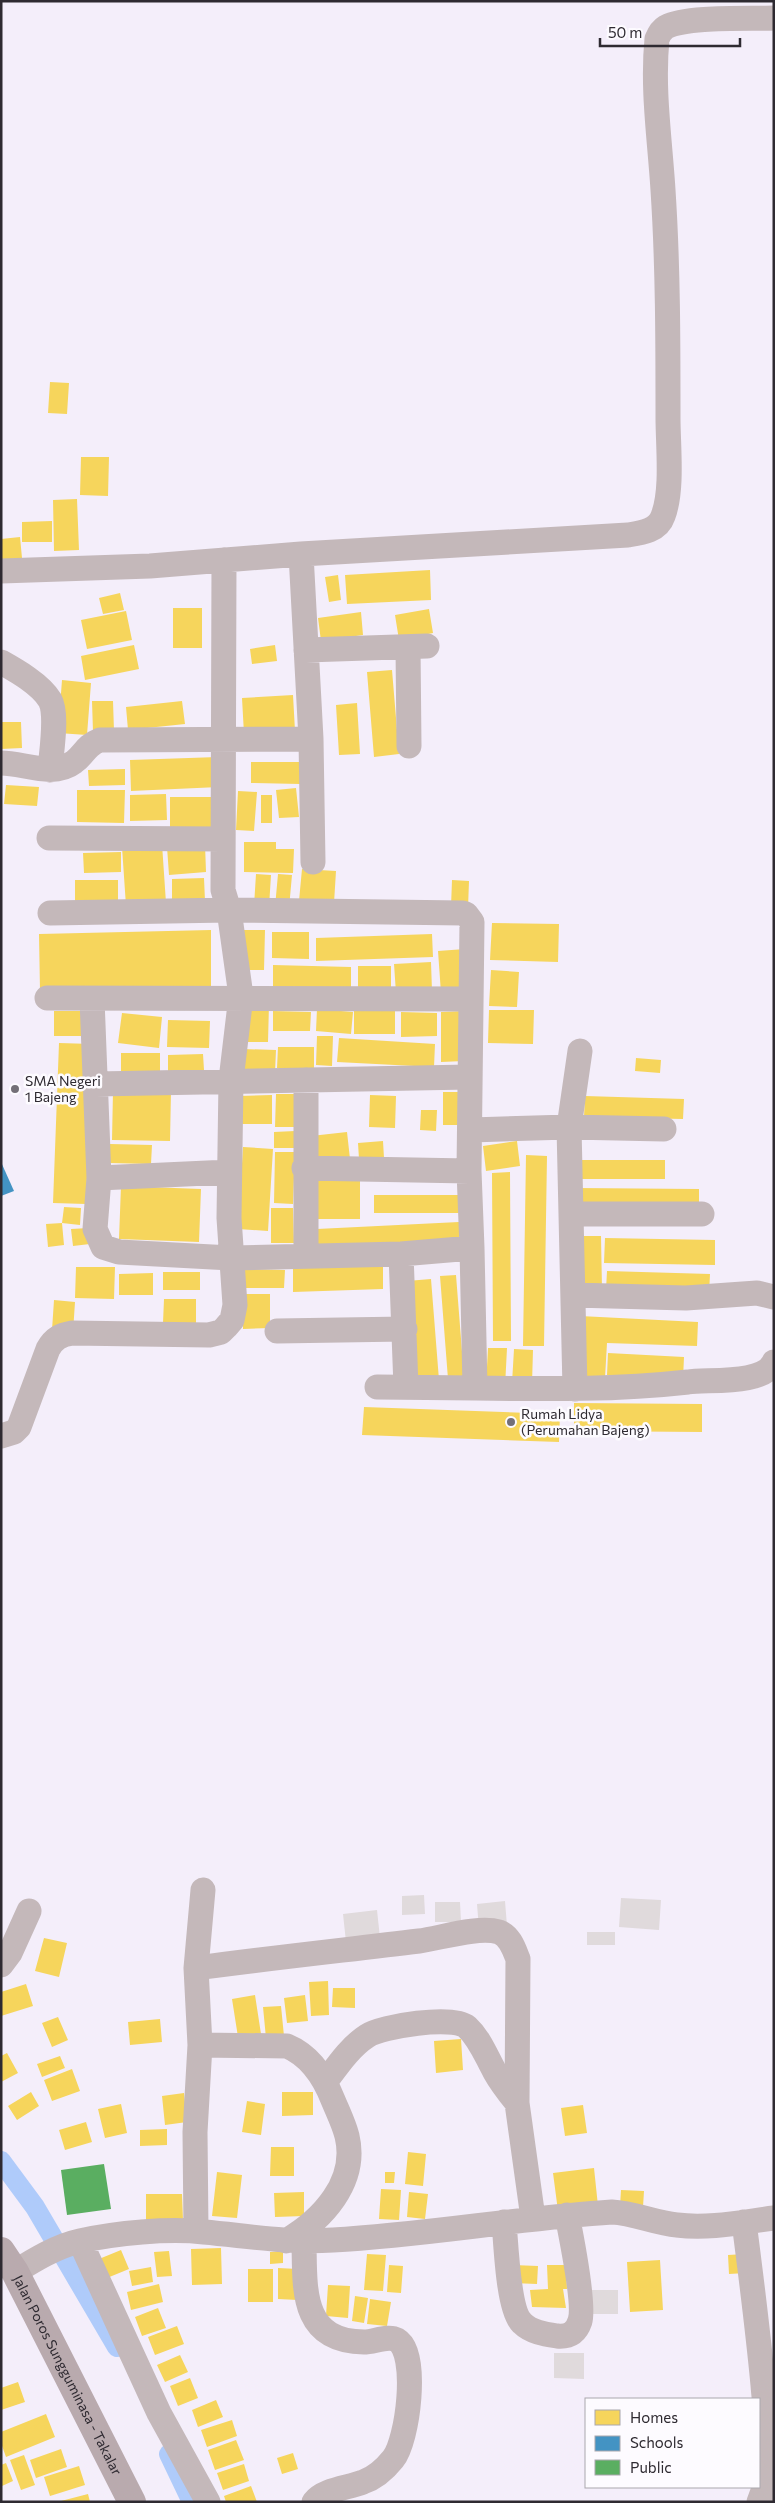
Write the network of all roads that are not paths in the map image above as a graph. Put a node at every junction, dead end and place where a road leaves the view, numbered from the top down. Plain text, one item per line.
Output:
1 (774, 18) edge
2 (301, 554) junction
3 (224, 560) junction
4 (1, 571) edge
5 (306, 650) junction
6 (1, 662) edge
7 (311, 739) junction
8 (223, 740) junction
9 (408, 746) dead end
10 (1, 763) edge
11 (50, 770) junction
12 (49, 838) dead end
13 (224, 839) junction
14 (313, 862) dead end
15 (229, 910) junction
16 (50, 913) dead end
17 (241, 996) junction
18 (46, 998) dead end
19 (92, 999) junction
20 (471, 999) junction
21 (580, 1052) dead end
22 (470, 1077) junction
23 (231, 1080) junction
24 (306, 1080) junction
25 (96, 1084) junction
26 (569, 1128) junction
27 (664, 1129) dead end
28 (471, 1130) junction
29 (304, 1168) junction
30 (229, 1172) junction
31 (469, 1172) junction
32 (99, 1178) junction
33 (571, 1214) junction
34 (702, 1214) dead end
35 (472, 1248) junction
36 (401, 1254) junction
37 (306, 1256) junction
38 (231, 1258) junction
39 (573, 1295) junction
40 (774, 1297) edge
41 (405, 1329) junction
42 (278, 1330) dead end
43 (774, 1362) edge
44 (377, 1387) dead end
45 (406, 1387) junction
46 (475, 1388) junction
47 (575, 1389) junction
48 (1, 1436) edge
49 (203, 1890) dead end
50 (29, 1911) dead end
51 (1, 1965) edge
52 (196, 1968) junction
53 (200, 2045) junction
54 (326, 2081) junction
55 (517, 2103) junction
56 (568, 2215) junction
57 (533, 2218) junction
58 (774, 2218) edge
59 (504, 2222) junction
60 (744, 2222) junction
61 (196, 2231) junction
62 (295, 2241) junction
63 (74, 2243) junction
64 (16, 2262) edge
65 (132, 2502) edge
66 (208, 2502) edge
67 (314, 2502) edge
68 (759, 2502) edge

1 - 2 street
2 - 3 street
2 - 5 street
3 - 4 street
3 - 8 street
5 - 7 street
5 - 9 street
6 - 11 street
7 - 8 street
7 - 14 street
8 - 11 street
8 - 13 street
10 - 11 street
12 - 13 street
13 - 15 street
15 - 16 street
15 - 17 street
15 - 20 street
17 - 19 street
17 - 20 street
17 - 23 street
18 - 19 street
19 - 25 street
20 - 22 street
21 - 26 street
22 - 24 street
22 - 28 street
23 - 24 street
23 - 25 street
23 - 30 street
24 - 29 street
25 - 32 street
26 - 27 street
26 - 28 street
26 - 33 street
28 - 31 street
29 - 31 street
29 - 37 street
30 - 32 street
30 - 38 street
31 - 35 street
32 - 38 street
33 - 34 street
33 - 39 street
35 - 36 street
35 - 46 street
36 - 37 street
36 - 41 street
37 - 38 street
38 - 48 street
39 - 40 street
39 - 47 street
41 - 42 street
41 - 45 street
43 - 47 street
44 - 45 street
45 - 46 street
46 - 47 street
49 - 52 street
50 - 51 street
52 - 53 street
52 - 55 street
53 - 54 street
53 - 61 street
54 - 55 street
54 - 62 street
55 - 57 street
56 - 57 street
56 - 59 street
56 - 60 street
57 - 59 street
58 - 60 street
59 - 62 street
60 - 68 street
61 - 62 street
61 - 63 street
62 - 67 street
63 - 64 street
63 - 66 street
64 - 65 highway, Jalan Poros Sungguminasa - Takalar

